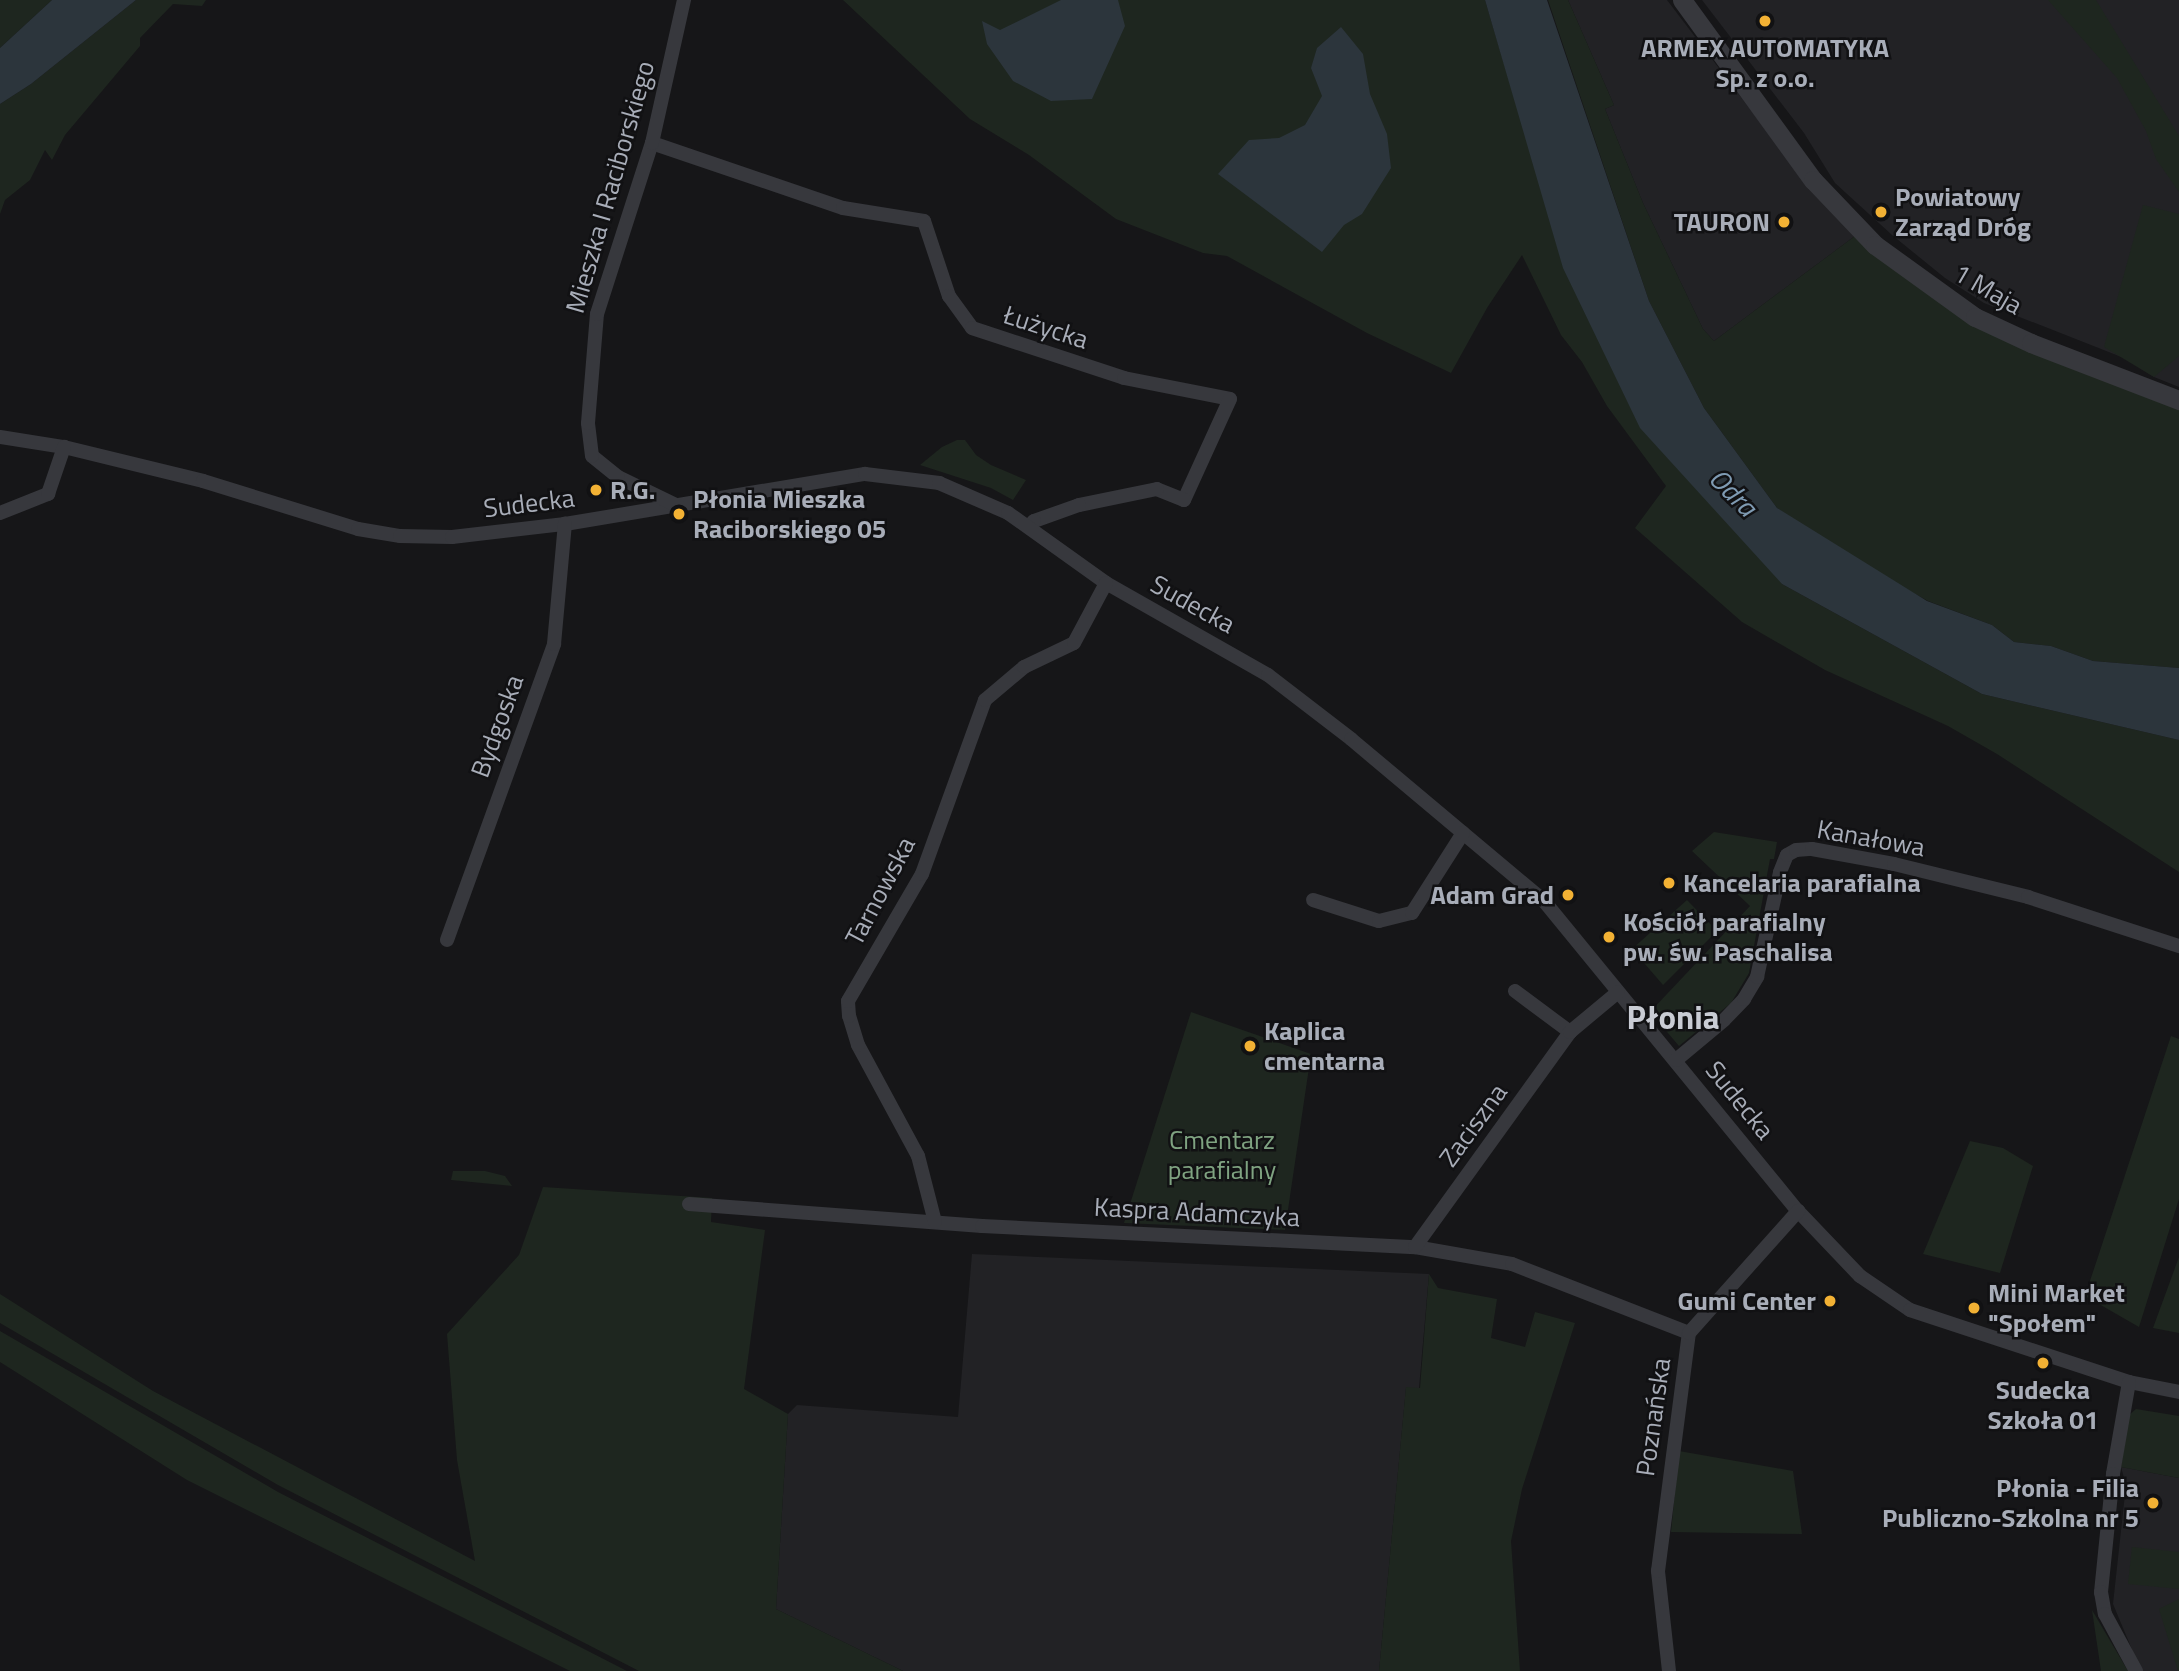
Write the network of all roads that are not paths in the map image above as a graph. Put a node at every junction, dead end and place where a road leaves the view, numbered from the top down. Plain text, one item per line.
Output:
1 (684, 0) edge
2 (1682, 0) edge
3 (652, 143) junction
4 (2179, 400) edge
5 (0, 437) edge
6 (64, 447) junction
7 (678, 506) junction
8 (0, 513) edge
9 (565, 524) junction
10 (1028, 527) junction
11 (1106, 583) junction
12 (1463, 833) junction
13 (1312, 900) dead end
14 (447, 940) dead end
15 (2179, 946) edge
16 (1515, 991) dead end
17 (1618, 992) junction
18 (1570, 1032) junction
19 (1676, 1060) junction
20 (689, 1204) dead end
21 (1798, 1211) junction
22 (935, 1222) junction
23 (1415, 1247) junction
24 (1689, 1333) junction
25 (2129, 1382) junction
26 (2179, 1392) edge
27 (1668, 1671) edge
28 (2136, 1671) edge

1 - 3 street, Mieszka I Raciborskiego
2 - 4 street, 1 Maja
3 - 7 street, Mieszka I Raciborskiego
3 - 10 street, Łużycka
5 - 6 street, Sudecka
6 - 8 street
6 - 9 street, Sudecka
7 - 9 street, Sudecka
7 - 10 street, Sudecka
9 - 14 street, Bydgoska
10 - 11 street, Sudecka
11 - 12 street, Sudecka
11 - 22 street, Tarnowska
12 - 13 street
12 - 17 street, Sudecka
15 - 19 street, Kanałowa
16 - 18 street
17 - 18 street, Zaciszna
17 - 19 street, Sudecka
18 - 23 street, Zaciszna
19 - 21 street, Sudecka
20 - 22 street, Kaspra Adamczyka
21 - 24 street, Poznańska
21 - 25 street, Sudecka
22 - 23 street, Kaspra Adamczyka
23 - 24 street, Kaspra Adamczyka
24 - 27 street, Poznańska
25 - 26 street, Sudecka
25 - 28 street

